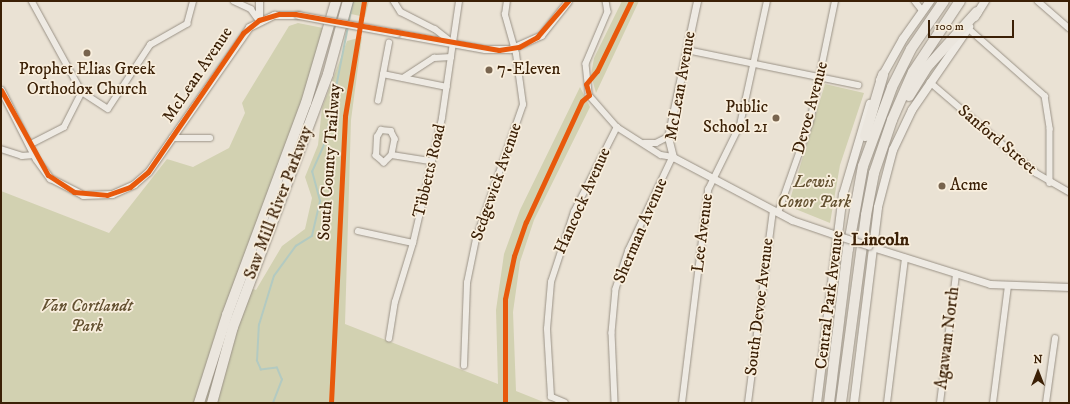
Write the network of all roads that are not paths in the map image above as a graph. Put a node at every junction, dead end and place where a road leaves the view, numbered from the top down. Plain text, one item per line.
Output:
1 (32, 1) edge
2 (193, 1) edge
3 (234, 1) edge
4 (259, 1) edge
5 (336, 1) edge
6 (348, 1) edge
7 (394, 1) edge
8 (459, 1) edge
9 (507, 1) edge
10 (568, 1) edge
11 (606, 1) edge
12 (697, 1) edge
13 (767, 1) edge
14 (835, 1) edge
15 (915, 1) edge
16 (930, 1) edge
17 (944, 1) edge
18 (960, 1) edge
19 (985, 1) edge
20 (1038, 1) edge
21 (922, 10) junction
22 (977, 12) junction
23 (259, 20) junction
24 (968, 28) junction
25 (1069, 28) edge
26 (388, 43) dead end
27 (453, 43) junction
28 (515, 48) junction
29 (687, 50) junction
30 (451, 57) junction
31 (754, 65) junction
32 (383, 74) junction
33 (883, 75) junction
34 (403, 78) junction
35 (820, 78) junction
36 (930, 82) junction
37 (858, 85) dead end
38 (447, 87) junction
39 (1, 90) edge
40 (82, 92) junction
41 (378, 101) dead end
42 (892, 120) junction
43 (617, 127) junction
44 (668, 137) junction
45 (172, 138) junction
46 (210, 138) dead end
47 (643, 143) junction
48 (29, 145) junction
49 (1, 148) edge
50 (34, 155) junction
51 (392, 155) junction
52 (673, 157) junction
53 (430, 161) junction
54 (713, 179) junction
55 (1050, 183) junction
56 (858, 186) junction
57 (1069, 192) edge
58 (776, 212) junction
59 (358, 231) dead end
60 (840, 237) junction
61 (413, 243) junction
62 (871, 247) junction
63 (905, 258) junction
64 (956, 274) junction
65 (1008, 286) junction
66 (1069, 287) edge
67 (242, 288) junction
68 (389, 339) dead end
69 (1055, 339) dead end
70 (228, 341) junction
71 (464, 366) dead end
72 (199, 403) edge
73 (206, 403) edge
74 (212, 403) edge
75 (565, 403) edge
76 (615, 403) edge
77 (682, 403) edge
78 (748, 403) edge
79 (817, 403) edge
80 (829, 403) edge
81 (842, 403) edge
82 (854, 403) edge
83 (887, 403) edge
84 (940, 403) edge
85 (993, 403) edge
86 (1046, 403) edge

1 - 40 street
2 - 40 street
3 - 23 street
4 - 23 street
5 - 67 highway, Saw Mill River Parkway
6 - 67 highway, Saw Mill River Parkway
7 - 27 street
8 - 27 street, Tibbetts Road
9 - 28 street, Sedgewick Avenue
10 - 28 street, McLean Avenue
11 - 43 street
12 - 29 street, McLean Avenue
13 - 31 street, Lee Avenue
14 - 35 street, Devoe Avenue
15 - 21 street
16 - 21 main road, Central Park Avenue
17 - 56 highway
18 - 42 highway
19 - 22 main road
20 - 25 street
21 - 33 main road, Central Park Avenue
22 - 24 main road
22 - 42 highway
23 - 27 street, McLean Avenue, bridge
23 - 45 street, McLean Avenue
24 - 36 main road
24 - 55 street
26 - 32 street
27 - 28 street, McLean Avenue
27 - 30 street, Tibbetts Road
28 - 71 street, Sedgewick Avenue
29 - 31 street
29 - 44 street, McLean Avenue
30 - 34 street
30 - 38 street, Tibbetts Road
31 - 35 street
31 - 54 street, Lee Avenue
32 - 34 street
32 - 41 street
33 - 56 highway
33 - 60 main road, Central Park Avenue
34 - 38 street
35 - 37 street
35 - 58 street, Devoe Avenue
36 - 55 street, Sanford Street
36 - 62 main road
38 - 53 street, Tibbetts Road
39 - 48 street, McLean Avenue
40 - 48 street
42 - 81 highway
43 - 47 street
43 - 75 street, Hancock Avenue
44 - 47 street
44 - 52 street, McLean Avenue
45 - 46 street
45 - 50 street, McLean Avenue
47 - 52 street
48 - 50 street, McLean Avenue
49 - 50 street
51 - 51 street
51 - 53 street
52 - 54 street, McLean Avenue
52 - 76 street, Sherman Avenue
53 - 61 street, Tibbetts Road
54 - 58 street, McLean Avenue
54 - 77 street, Lee Avenue
55 - 57 street, Sanford Street
56 - 80 highway
58 - 60 street, McLean Avenue
58 - 78 street, South Devoe Avenue
59 - 61 street
60 - 62 street, McLean Avenue, bridge
60 - 79 main road, Central Park Avenue
61 - 68 street, Tibbetts Road
62 - 63 street, McLean Avenue
62 - 82 main road
63 - 64 street, McLean Avenue
63 - 83 street
64 - 65 street, McLean Avenue
64 - 84 street, Agawam North
65 - 66 street, McLean Avenue
65 - 85 street
67 - 70 highway
67 - 72 highway
69 - 86 street
70 - 73 highway
70 - 74 highway

